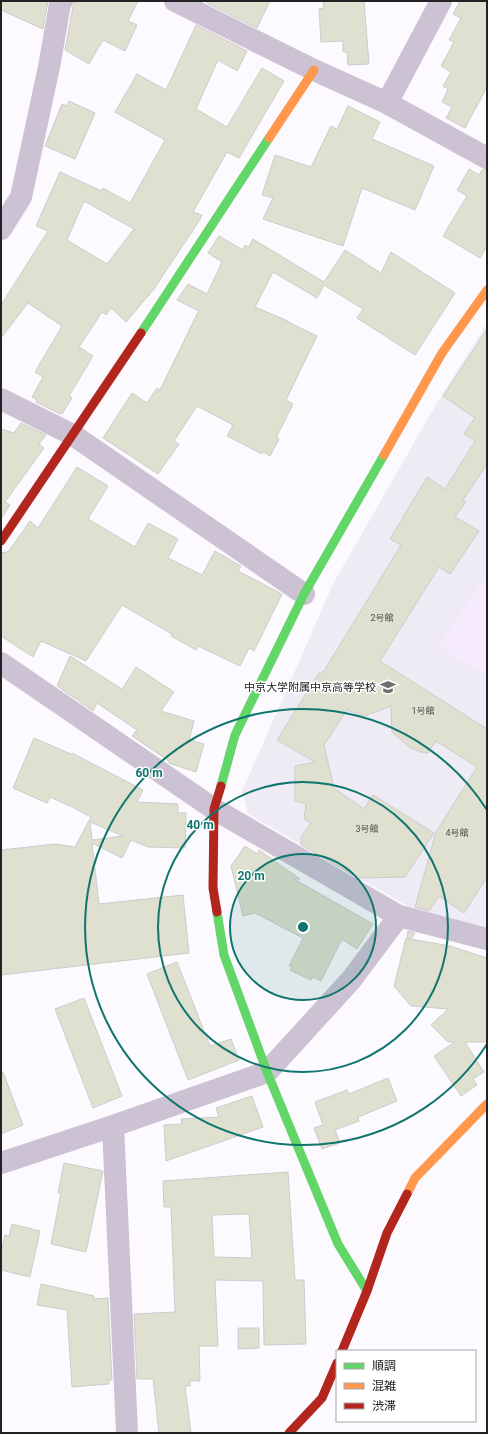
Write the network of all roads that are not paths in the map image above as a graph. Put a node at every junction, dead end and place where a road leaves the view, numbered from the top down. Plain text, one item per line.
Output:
1 (62, 1) edge
2 (175, 1) edge
3 (441, 1) edge
4 (314, 70) junction
5 (387, 103) junction
6 (487, 158) edge
7 (1, 229) edge
8 (487, 290) edge
9 (1, 399) edge
10 (73, 435) junction
11 (1, 541) edge
12 (304, 594) junction
13 (1, 663) edge
14 (214, 810) junction
15 (399, 916) junction
16 (487, 939) edge
17 (267, 1072) junction
18 (487, 1104) edge
19 (113, 1126) junction
20 (1, 1163) edge
21 (367, 1291) junction
22 (342, 1350) edge
23 (336, 1365) edge
24 (128, 1433) edge
25 (289, 1433) edge

1 - 7 street
2 - 4 street
3 - 5 street
4 - 5 street
4 - 10 street
5 - 6 street
8 - 12 street
9 - 10 street
10 - 11 street
10 - 12 street
12 - 14 street
13 - 14 street
14 - 15 street
14 - 17 street
15 - 16 street
15 - 17 street
17 - 19 street
17 - 21 street
18 - 21 street
19 - 20 street
19 - 24 street
21 - 22 street
23 - 25 street

